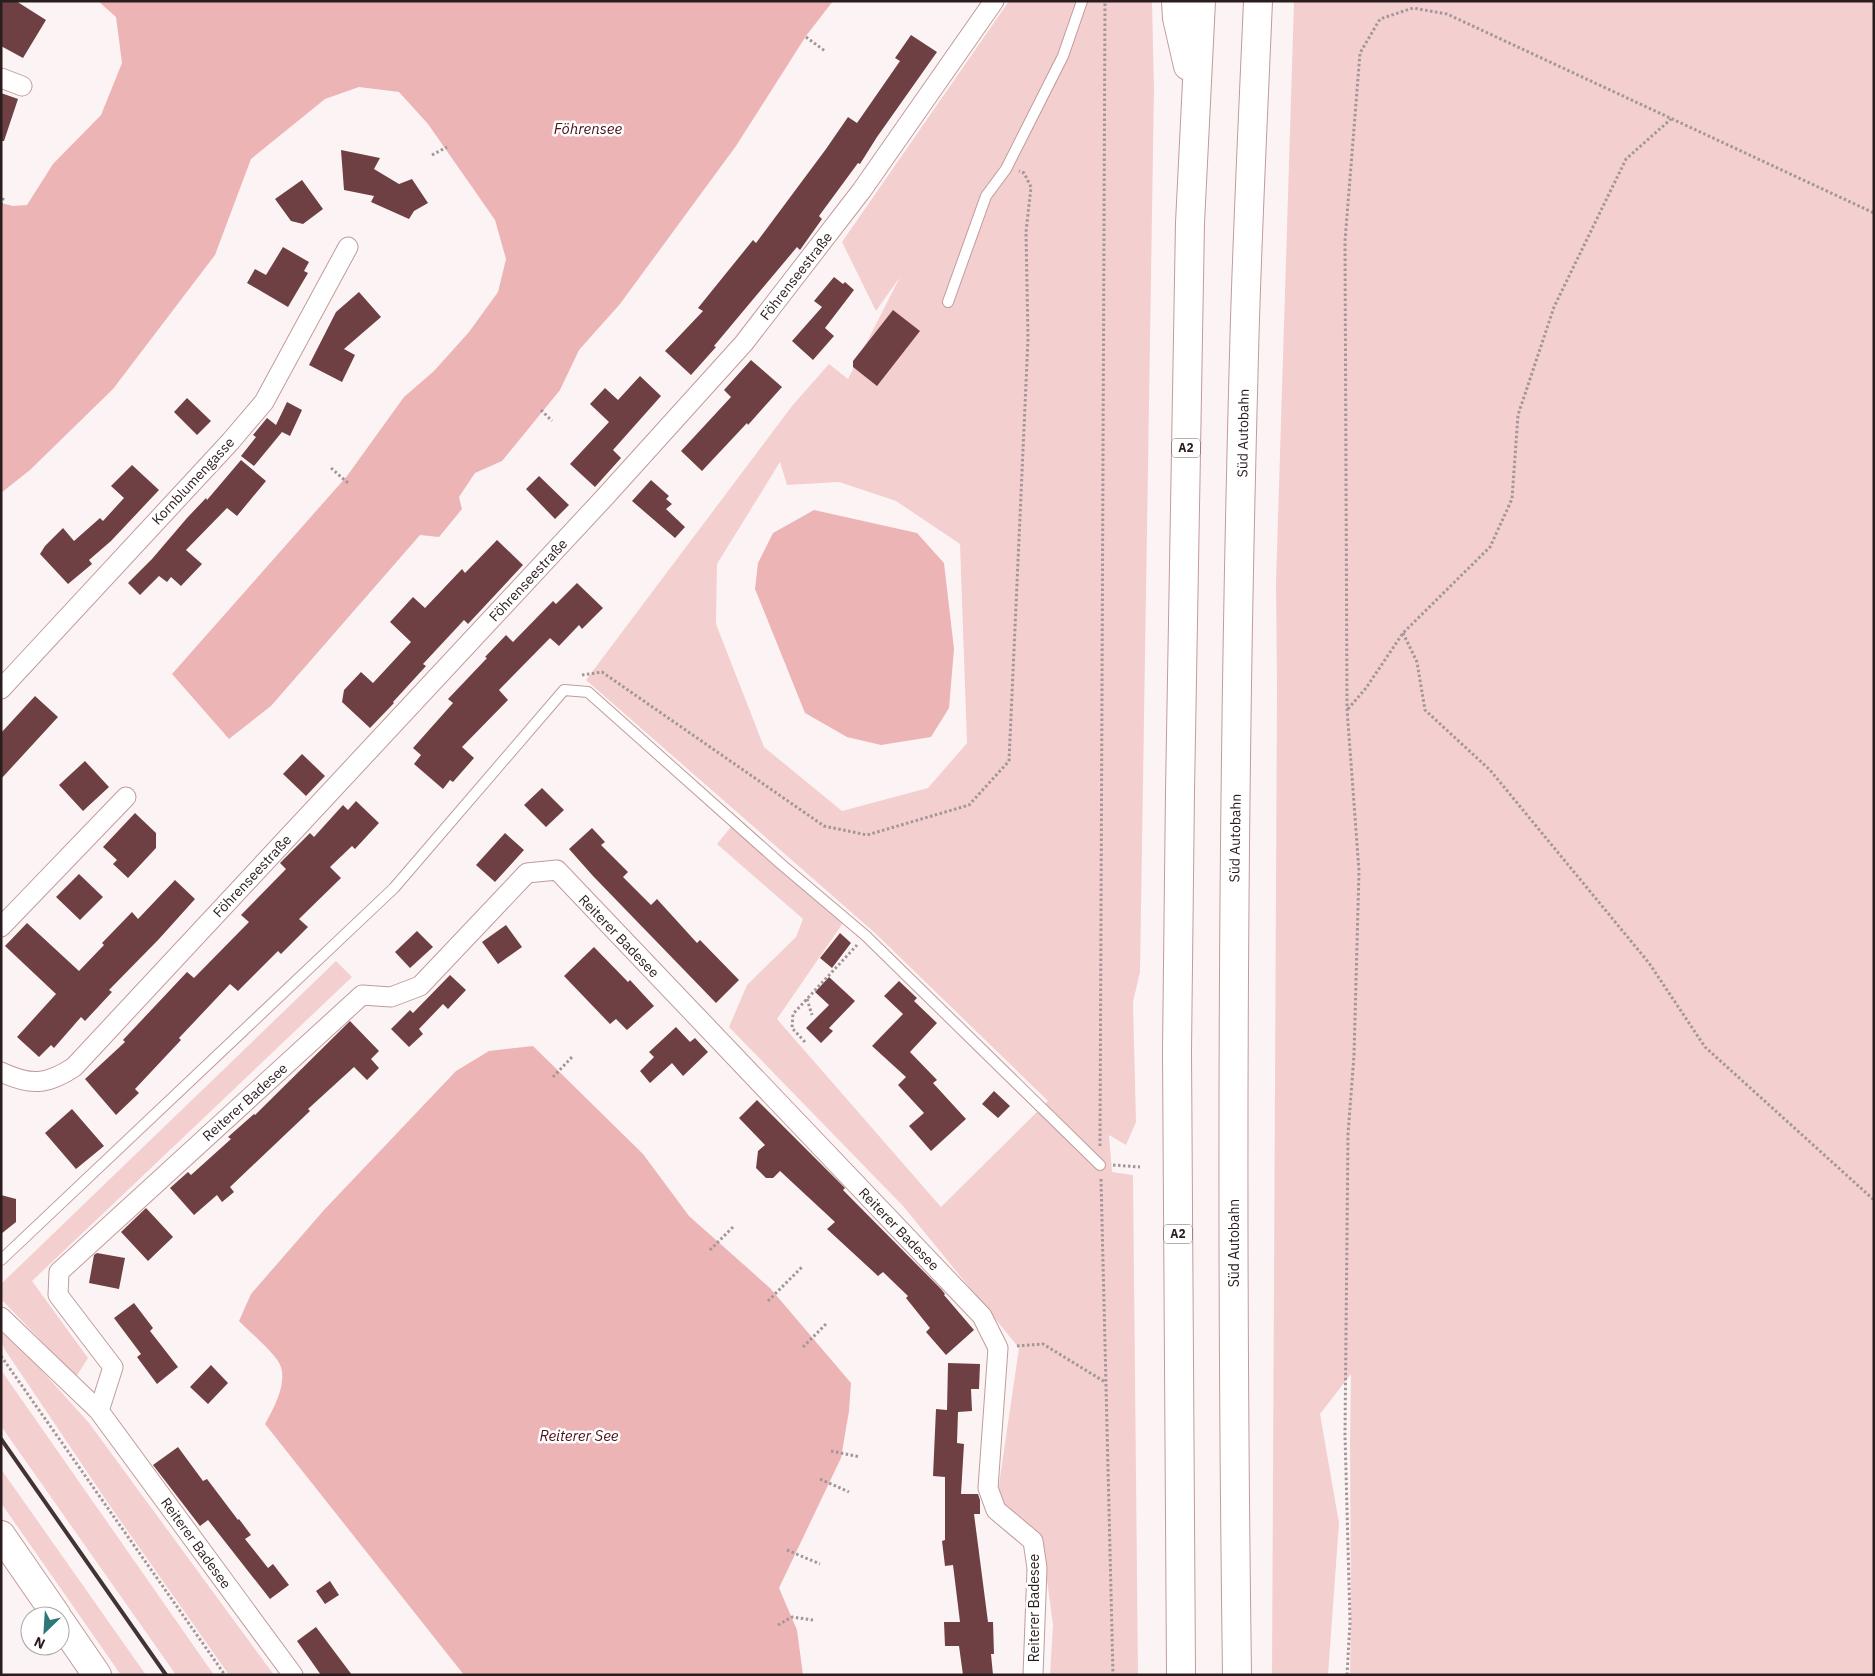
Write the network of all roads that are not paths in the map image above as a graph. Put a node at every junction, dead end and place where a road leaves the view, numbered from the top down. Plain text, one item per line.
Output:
1 (994, 1) edge
2 (1082, 1) edge
3 (1176, 1) edge
4 (1200, 1) edge
5 (1258, 1) edge
6 (1, 78) edge
7 (22, 86) dead end
8 (1196, 104) junction
9 (348, 247) dead end
10 (948, 302) dead end
11 (1, 689) edge
12 (126, 797) dead end
13 (1, 927) edge
14 (1, 1072) edge
15 (1100, 1165) road end
16 (1, 1260) edge
17 (1, 1317) edge
18 (99, 1411) junction
19 (1, 1535) edge
20 (50, 1606) edge
21 (70, 1635) edge
22 (97, 1675) edge
23 (293, 1675) edge
24 (1034, 1675) edge
25 (1181, 1675) edge
26 (1237, 1675) edge

1 - 14 street, Föhrenseestraße
2 - 10 lane
3 - 8 main road
4 - 8 main road, A2
5 - 26 main road, Süd Autobahn
6 - 7 street
8 - 25 main road, A2
9 - 11 street, Kornblumengasse
12 - 13 street
15 - 16 lane
17 - 18 street, Reiterer Badesee
18 - 23 street, Reiterer Badesee
18 - 24 street, Reiterer Badesee
19 - 20 main road
21 - 22 main road

